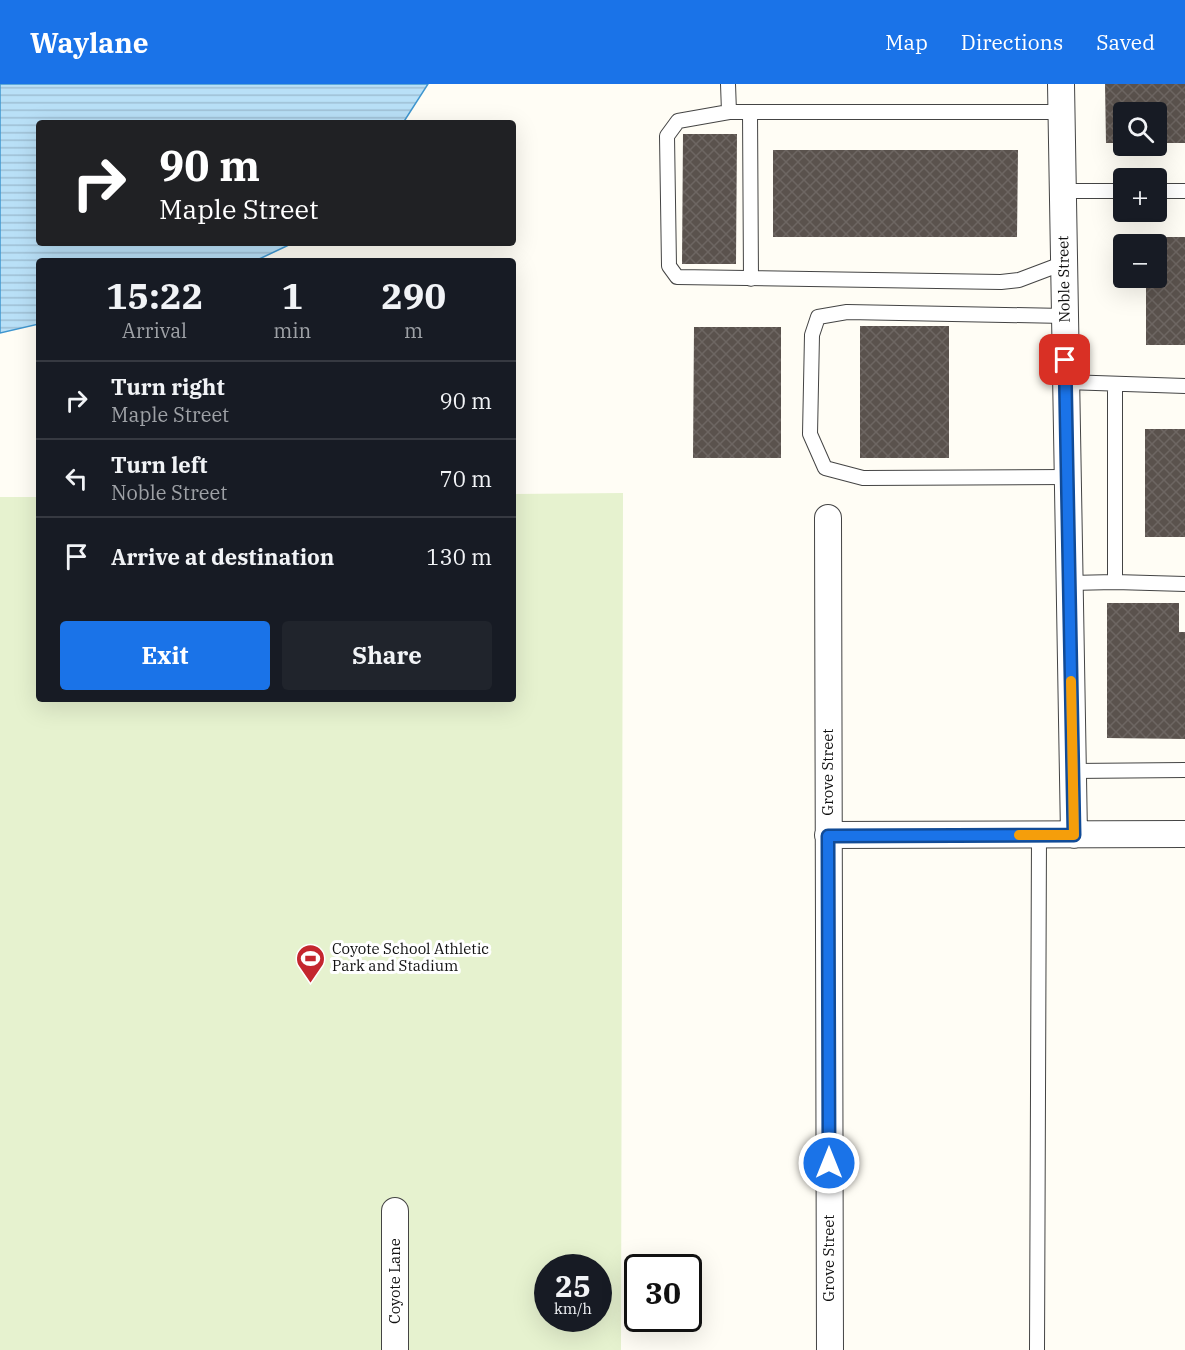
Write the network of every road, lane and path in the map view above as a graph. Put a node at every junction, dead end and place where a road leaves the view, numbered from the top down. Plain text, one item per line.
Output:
1 (728, 84) edge
2 (1060, 84) edge
3 (729, 112) junction
4 (750, 112) junction
5 (1061, 112) junction
6 (1062, 191) junction
7 (1113, 191) edge
8 (1167, 191) edge
9 (1185, 191) edge
10 (1064, 263) junction
11 (751, 279) junction
12 (1065, 316) junction
13 (1066, 382) junction
14 (1115, 384) junction
15 (1185, 386) edge
16 (1068, 477) junction
17 (828, 518) dead end
18 (1115, 582) junction
19 (1070, 583) junction
20 (1185, 584) edge
21 (1185, 770) edge
22 (1073, 771) junction
23 (1185, 834) edge
24 (1039, 835) junction
25 (1074, 835) junction
26 (828, 836) junction
27 (395, 1211) dead end
28 (395, 1350) edge
29 (830, 1350) edge
30 (1037, 1350) edge

1 - 3 lane
2 - 5 street, Noble Street
3 - 4 lane
3 - 11 lane
4 - 5 lane
4 - 11 lane
5 - 6 street, Noble Street
6 - 7 lane
6 - 10 street, Noble Street
8 - 9 lane
10 - 11 lane
10 - 12 street, Noble Street
12 - 13 street, Noble Street
12 - 16 lane
13 - 14 lane
13 - 16 street, Noble Street
14 - 15 lane
14 - 18 lane
16 - 19 street, Noble Street
17 - 26 street, Grove Street
18 - 19 lane
18 - 20 lane
19 - 22 street, Noble Street
21 - 22 lane
22 - 25 street, Noble Street
23 - 25 street
24 - 25 street
24 - 26 street
24 - 30 lane
26 - 29 street, Grove Street
27 - 28 street, Coyote Lane

